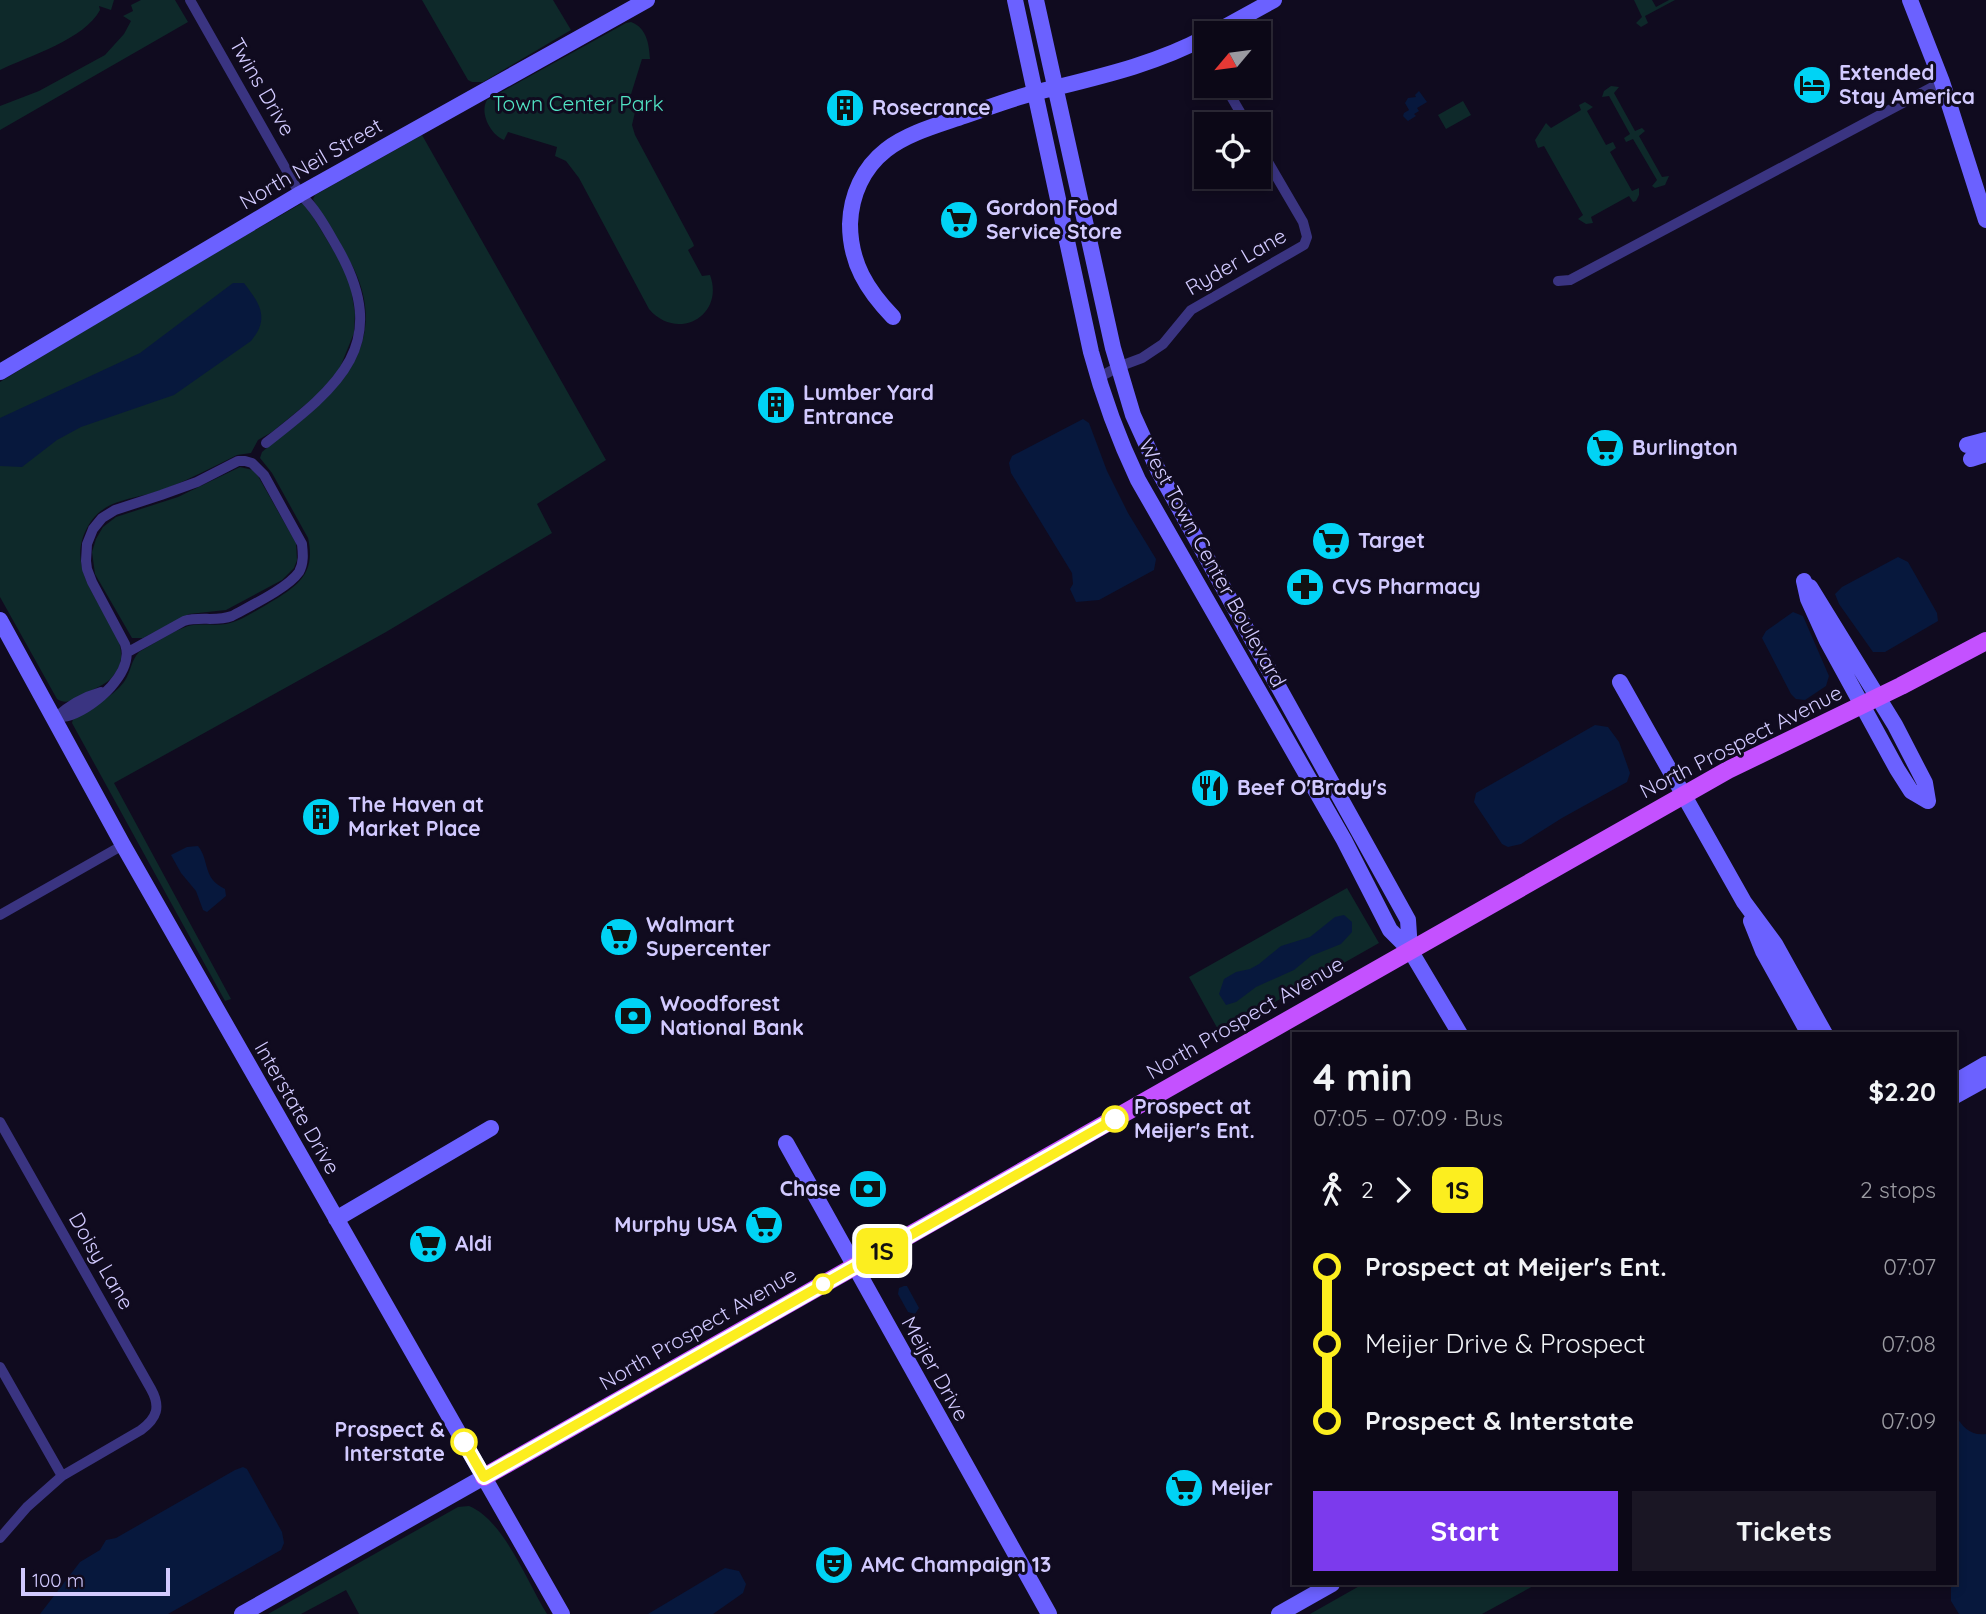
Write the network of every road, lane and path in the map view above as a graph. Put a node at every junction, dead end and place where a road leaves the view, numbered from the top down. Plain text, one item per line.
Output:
1 (190, 0) edge
2 (647, 0) edge
3 (1015, 0) edge
4 (1036, 0) edge
5 (1274, 0) edge
6 (1910, 0) edge
7 (1238, 21) edge
8 (1194, 45) edge
9 (1942, 82) junction
10 (1057, 88) junction
11 (1035, 93) junction
12 (1271, 167) edge
13 (300, 194) junction
14 (1986, 220) edge
15 (1558, 281) dead end
16 (893, 317) dead end
17 (1118, 367) junction
18 (0, 372) edge
19 (1098, 378) junction
20 (1986, 440) edge
21 (266, 443) dead end
22 (1975, 452) edge
23 (0, 620) edge
24 (1986, 641) edge
25 (128, 652) junction
26 (1620, 682) dead end
27 (1871, 701) junction
28 (54, 718) junction
29 (1683, 796) junction
30 (123, 845) junction
31 (1744, 902) junction
32 (0, 915) edge
33 (1410, 950) junction
34 (1459, 1032) edge
35 (1808, 1032) edge
36 (1824, 1032) edge
37 (1986, 1065) edge
38 (1986, 1079) edge
39 (1957, 1081) edge
40 (1957, 1095) edge
41 (0, 1122) edge
42 (491, 1128) dead end
43 (786, 1143) dead end
44 (336, 1219) junction
45 (854, 1267) junction
46 (0, 1367) edge
47 (62, 1476) junction
48 (484, 1477) junction
49 (0, 1538) edge
50 (1330, 1585) edge
51 (242, 1614) edge
52 (562, 1614) edge
53 (1049, 1614) edge
54 (1279, 1614) edge

1 - 13 street, Twins Drive
2 - 13 main road, North Neil Street
3 - 11 main road, West Town Center Boulevard
4 - 10 main road, West Town Center Boulevard
5 - 7 main road
6 - 9 main road
8 - 10 main road
9 - 14 main road
9 - 15 street
10 - 11 main road
10 - 17 main road, West Town Center Boulevard
11 - 16 main road
11 - 19 main road, West Town Center Boulevard
12 - 17 street, Ryder Lane
13 - 18 main road, North Neil Street
13 - 21 street, Twins Drive
17 - 19 street, Ryder Lane
17 - 33 main road, West Town Center Boulevard
19 - 33 main road, West Town Center Boulevard
20 - 22 main road
23 - 28 main road, Interstate Drive
24 - 27 main road, North Prospect Avenue
25 - 25 street
25 - 28 street
26 - 29 main road
27 - 27 main road
27 - 27 main road
27 - 29 main road, North Prospect Avenue
28 - 30 main road, Interstate Drive
29 - 31 main road
29 - 33 main road, North Prospect Avenue
30 - 32 street
30 - 44 main road, Interstate Drive
31 - 35 main road
31 - 36 main road
33 - 34 main road, West Town Center Boulevard
33 - 45 main road, North Prospect Avenue
37 - 39 main road
38 - 40 main road
41 - 47 street, Doisy Lane
42 - 44 main road
43 - 45 main road, Meijer Drive
44 - 48 main road, Interstate Drive
45 - 48 main road, North Prospect Avenue
45 - 53 main road, Meijer Drive
46 - 47 street
47 - 49 street
48 - 51 main road, North Prospect Avenue
48 - 52 main road, Interstate Drive
50 - 54 main road

